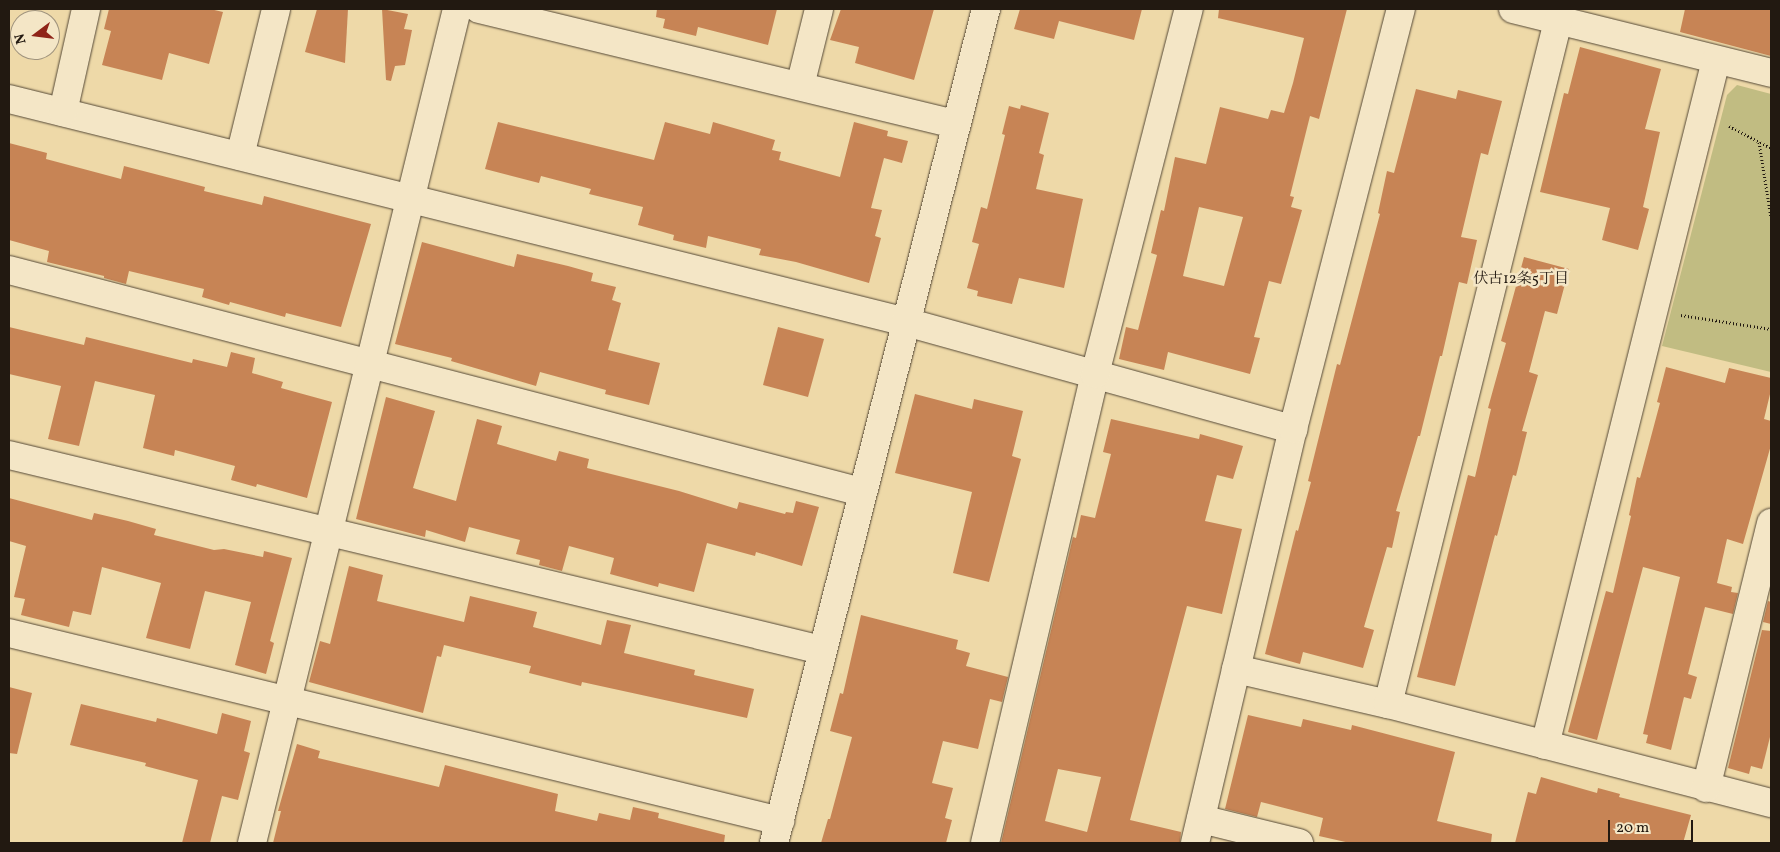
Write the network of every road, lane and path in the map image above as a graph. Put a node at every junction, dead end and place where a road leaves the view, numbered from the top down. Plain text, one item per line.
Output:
1 (86, 9) edge
2 (276, 9) edge
3 (457, 9) edge
4 (479, 9) edge
5 (819, 9) edge
6 (986, 9) edge
7 (1189, 9) edge
8 (1401, 9) edge
9 (1513, 9) edge
10 (1558, 21) junction
11 (1716, 60) junction
12 (1771, 74) edge
13 (800, 86) junction
14 (9, 99) edge
15 (63, 112) junction
16 (956, 124) junction
17 (1728, 125) dead end
18 (1760, 142) junction
19 (1771, 148) edge
20 (240, 156) junction
21 (410, 198) junction
22 (1771, 218) edge
23 (9, 270) edge
24 (1671, 313) dead end
25 (906, 322) junction
26 (1771, 329) edge
27 (368, 363) junction
28 (1094, 374) junction
29 (1293, 429) junction
30 (9, 455) edge
31 (862, 492) junction
32 (1771, 522) edge
33 (328, 533) junction
34 (9, 634) edge
35 (822, 650) junction
36 (1236, 670) junction
37 (286, 701) junction
38 (1388, 704) junction
39 (1546, 745) junction
40 (1706, 788) junction
41 (1771, 804) edge
42 (1198, 831) edge
43 (777, 832) edge
44 (252, 843) edge
45 (985, 843) edge
46 (1299, 843) edge

1 - 15 street
2 - 20 street
3 - 21 street
4 - 13 street
5 - 13 street
6 - 16 street
7 - 28 street
8 - 29 street
9 - 10 street
10 - 11 street
10 - 38 street
11 - 12 street
11 - 39 street
13 - 16 street
14 - 15 street
15 - 20 street
16 - 25 street
17 - 18 path
18 - 19 path
18 - 22 path
20 - 21 street
21 - 25 street
21 - 27 street
23 - 27 street
24 - 26 path
25 - 28 street
25 - 31 street
27 - 31 street
27 - 33 street
28 - 29 street
28 - 45 street
29 - 36 street
30 - 33 street
31 - 35 street
32 - 40 street
33 - 35 street
33 - 37 street
34 - 37 street
35 - 43 street
36 - 38 street
36 - 42 street
37 - 43 street
37 - 44 street
38 - 39 street
39 - 40 street
40 - 41 street
42 - 46 street

